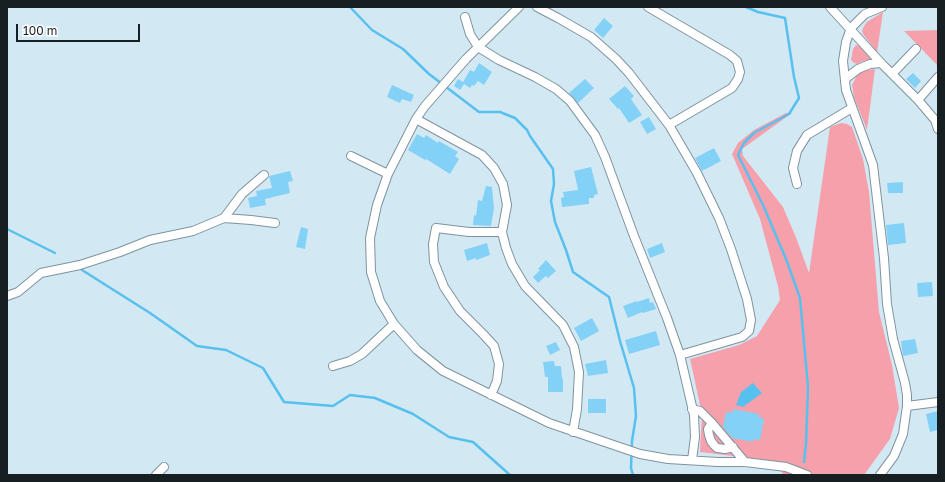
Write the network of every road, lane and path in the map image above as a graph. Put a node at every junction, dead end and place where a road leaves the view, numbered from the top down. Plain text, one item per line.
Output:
1 (518, 7) edge
2 (538, 7) edge
3 (648, 7) edge
4 (830, 7) edge
5 (882, 7) edge
6 (464, 17) dead end
7 (850, 28) junction
8 (478, 47) junction
9 (916, 49) dead end
10 (881, 63) junction
11 (892, 74) junction
12 (938, 77) edge
13 (845, 79) junction
14 (918, 100) junction
15 (852, 108) junction
16 (416, 119) junction
17 (937, 123) edge
18 (669, 126) junction
19 (350, 156) dead end
20 (388, 174) junction
21 (264, 175) dead end
22 (796, 184) dead end
23 (224, 218) junction
24 (275, 223) dead end
25 (502, 232) junction
26 (7, 296) edge
27 (394, 324) junction
28 (680, 355) junction
29 (333, 366) dead end
30 (491, 395) junction
31 (938, 402) edge
32 (907, 406) junction
33 (692, 409) junction
34 (712, 423) junction
35 (573, 432) junction
36 (733, 447) junction
37 (692, 460) junction
38 (745, 462) junction
39 (164, 467) dead end
40 (156, 475) edge
41 (807, 475) edge
42 (880, 475) edge

1 - 8 street
2 - 18 street
3 - 18 street
4 - 7 street
5 - 7 street
6 - 8 street
7 - 10 street
7 - 13 street
8 - 16 street
8 - 28 street
9 - 11 street
10 - 11 street
10 - 13 street
11 - 14 street
12 - 14 street
13 - 15 street
14 - 17 street
15 - 22 street
15 - 32 street
16 - 20 street
16 - 25 street
18 - 28 street
19 - 20 street
20 - 27 street
21 - 23 street
23 - 24 street
23 - 26 street
25 - 30 street
25 - 35 street
27 - 29 street
27 - 30 street
28 - 33 street
30 - 35 street
31 - 32 street
32 - 42 street
33 - 34 street
33 - 37 street
34 - 36 street
34 - 36 street
35 - 37 street
36 - 38 street
37 - 38 street
38 - 41 street
39 - 40 street

